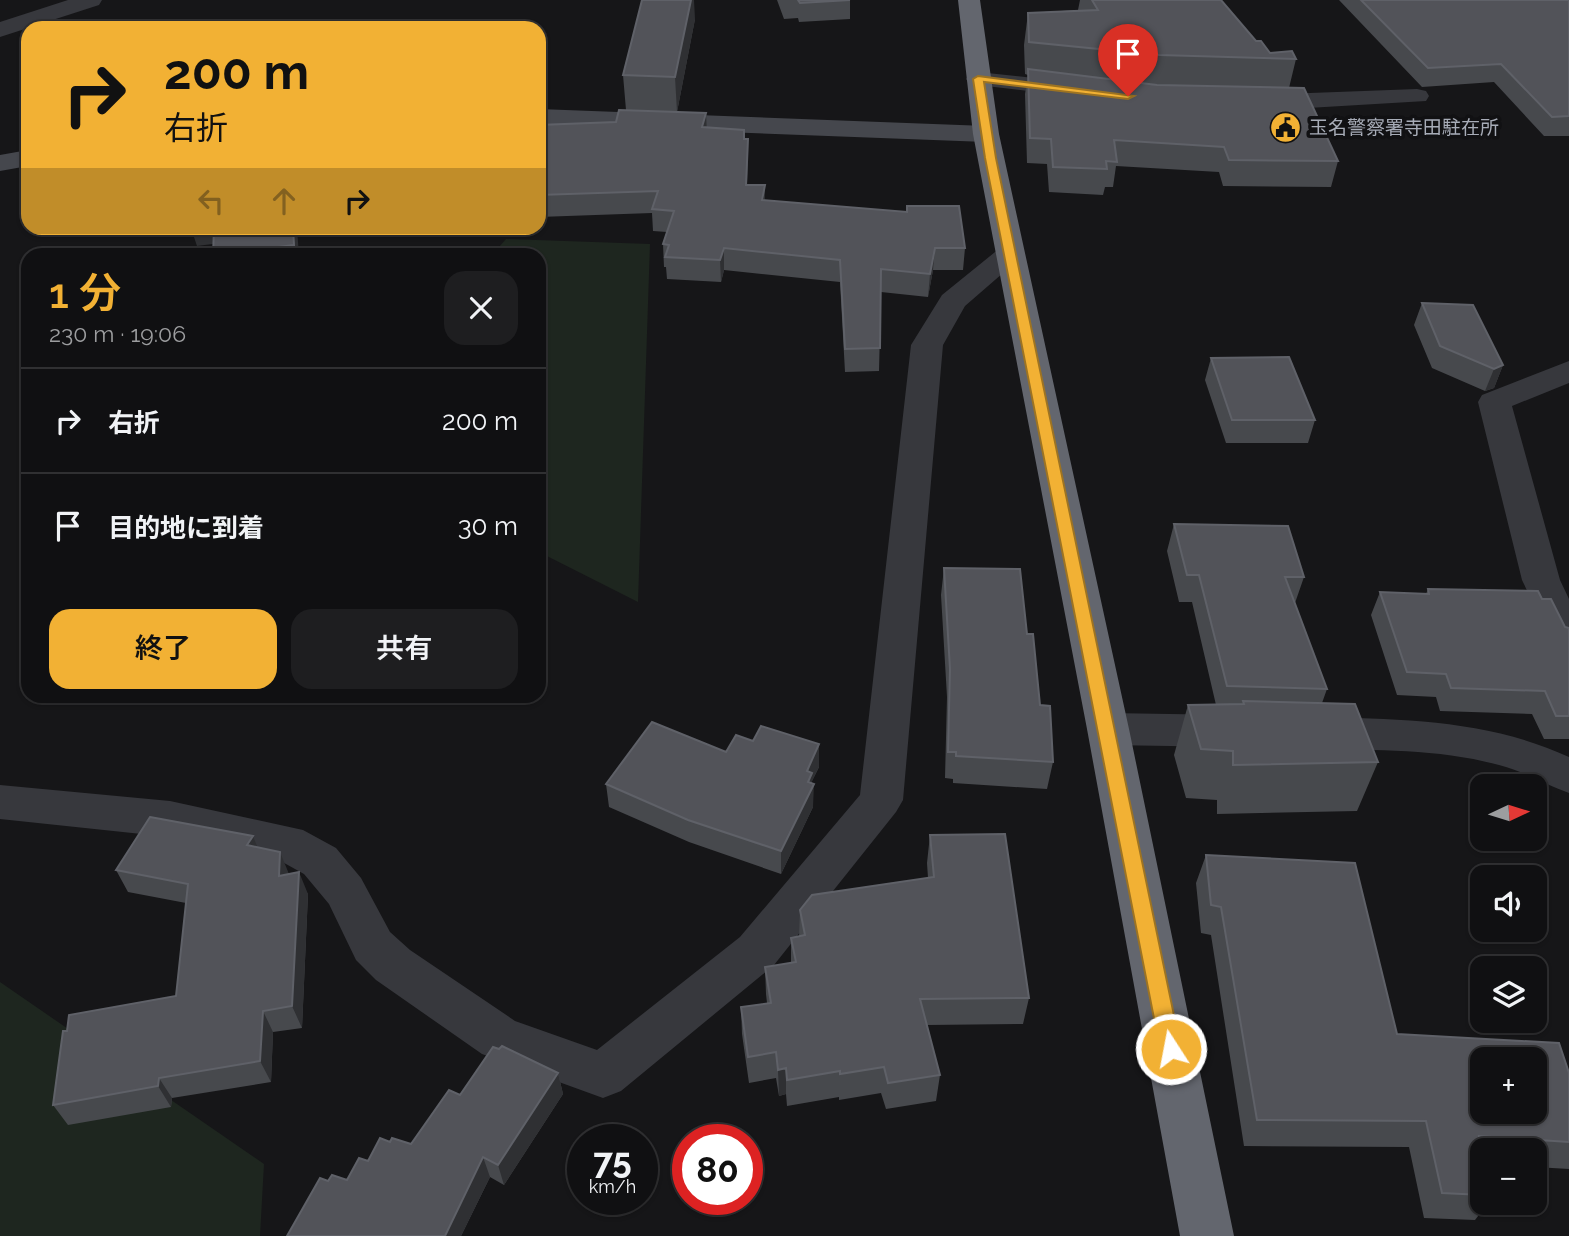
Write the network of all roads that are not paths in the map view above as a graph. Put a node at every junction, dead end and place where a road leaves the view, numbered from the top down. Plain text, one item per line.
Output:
1 (91, 0) edge
2 (946, 0) edge
3 (969, 0) edge
4 (27, 21) edge
5 (21, 23) edge
6 (0, 30) edge
7 (978, 79) junction
8 (1100, 93) edge
9 (1417, 96) dead end
10 (1234, 102) edge
11 (546, 117) edge
12 (986, 134) junction
13 (21, 159) edge
14 (0, 163) edge
15 (1010, 254) junction
16 (1569, 371) edge
17 (1569, 639) edge
18 (1108, 729) junction
19 (1569, 776) edge
20 (0, 802) edge
21 (1207, 1236) edge

1 - 4 street
2 - 7 highway
3 - 7 highway
5 - 6 street
7 - 8 street
7 - 12 highway
9 - 10 street
11 - 12 street
12 - 15 highway
13 - 14 street
15 - 18 highway
15 - 20 street
16 - 17 street
18 - 19 street
18 - 21 highway

